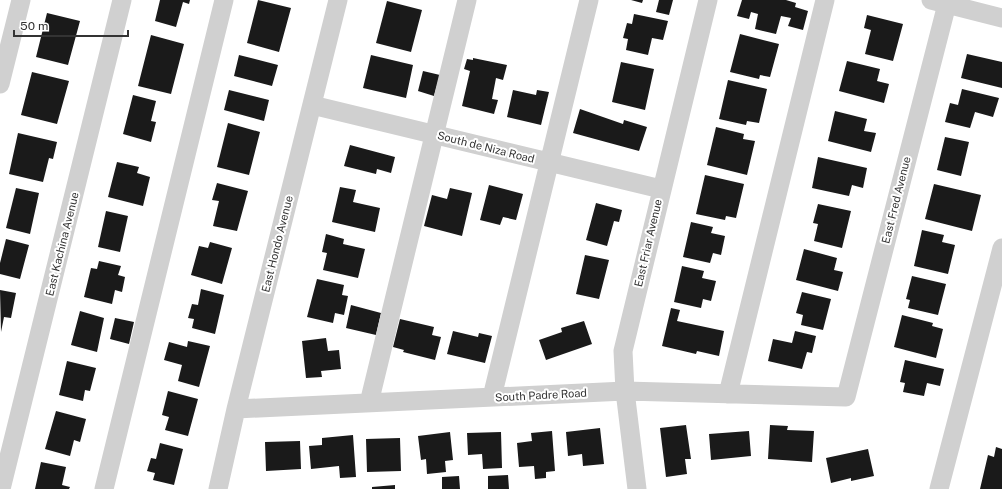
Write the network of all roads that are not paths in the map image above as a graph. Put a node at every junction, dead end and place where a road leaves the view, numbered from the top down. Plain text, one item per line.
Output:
1 (21, 0) edge
2 (122, 0) edge
3 (224, 0) edge
4 (338, 0) edge
5 (467, 0) edge
6 (589, 0) edge
7 (708, 0) edge
8 (825, 0) edge
9 (939, 2) edge
10 (1002, 18) edge
11 (0, 84) edge
12 (312, 105) junction
13 (434, 134) junction
14 (550, 162) junction
15 (661, 190) junction
16 (1002, 248) edge
17 (625, 391) junction
18 (728, 394) junction
19 (492, 397) junction
20 (846, 397) joint
21 (369, 403) junction
22 (236, 409) junction
23 (1, 489) edge
24 (104, 489) edge
25 (218, 489) edge
26 (637, 489) edge
27 (940, 489) edge

1 - 11 street
2 - 23 street, East Kachina Avenue
3 - 24 street
4 - 12 street, East Hondo Avenue
5 - 13 street
6 - 14 street
7 - 15 street, East Friar Avenue
8 - 18 street
9 - 10 street
9 - 20 street, East Fred Avenue
12 - 13 street, South de Niza Road
12 - 22 street, East Hondo Avenue
13 - 14 street, South de Niza Road
13 - 21 street
14 - 15 street, South de Niza Road
14 - 19 street
15 - 17 street, East Friar Avenue
16 - 27 street
17 - 18 street, South Padre Road
17 - 19 street, South Padre Road
17 - 26 street, East Friar Avenue
18 - 20 street, South Padre Road
19 - 21 street, South Padre Road
21 - 22 street, South Padre Road
22 - 25 street, East Hondo Avenue

